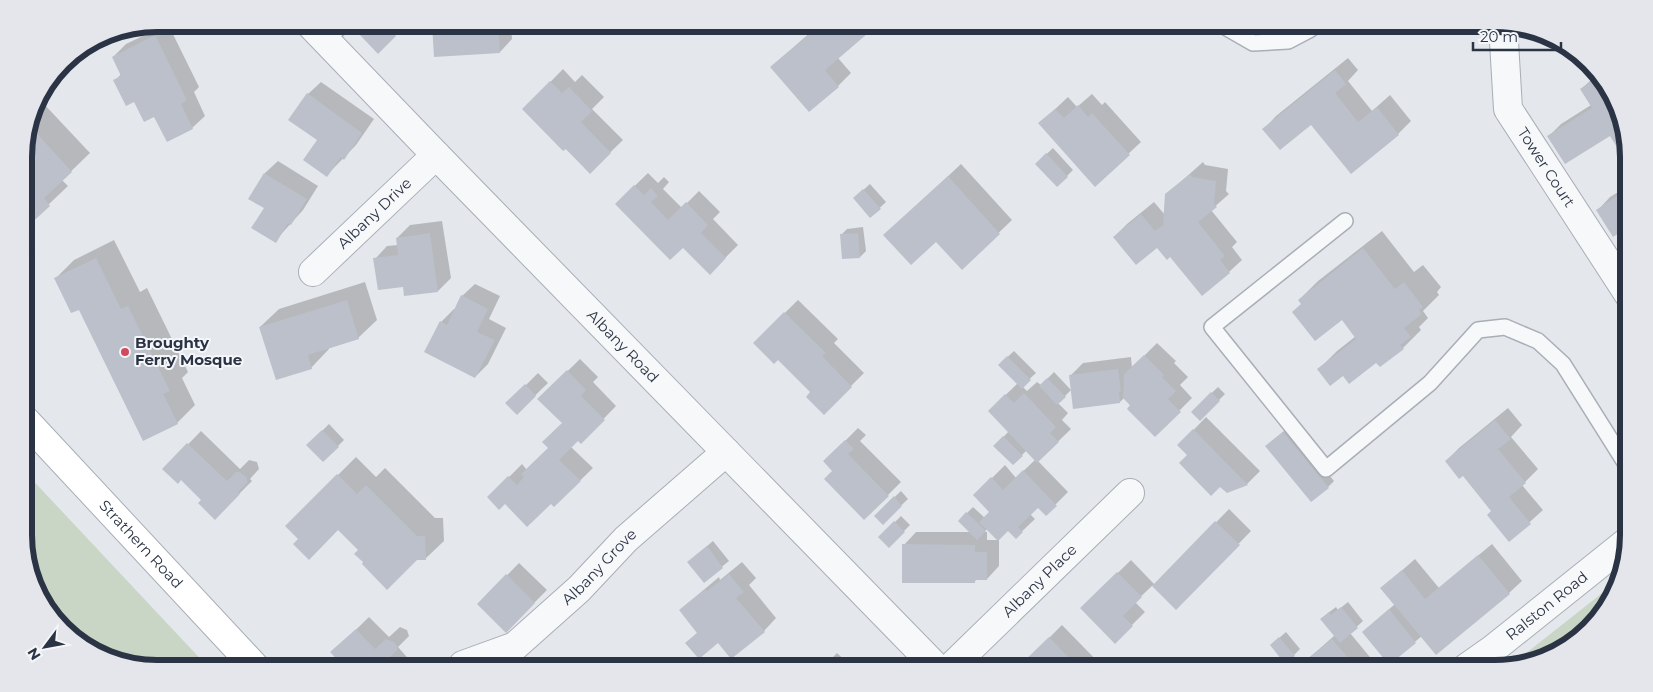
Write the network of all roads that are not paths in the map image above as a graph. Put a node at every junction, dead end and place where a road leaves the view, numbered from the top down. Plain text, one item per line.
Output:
1 (1234, 32) edge
2 (1305, 32) edge
3 (329, 33) edge
4 (1503, 33) edge
5 (436, 155) junction
6 (1344, 221) dead end
7 (313, 272) dead end
8 (1620, 283) edge
9 (32, 428) edge
10 (726, 452) junction
11 (1620, 454) edge
12 (1130, 493) dead end
13 (1619, 548) edge
14 (929, 659) edge
15 (959, 659) edge
16 (1479, 659) edge
17 (248, 660) edge
18 (477, 660) edge

1 - 2 lane
3 - 5 street, Albany Road
4 - 8 street, Tower Court
5 - 7 street, Albany Drive
5 - 10 street, Albany Road
6 - 11 lane
9 - 17 street, Strathern Road
10 - 14 street, Albany Road
10 - 18 street, Albany Grove
12 - 15 street, Albany Place
13 - 16 street, Ralston Road

